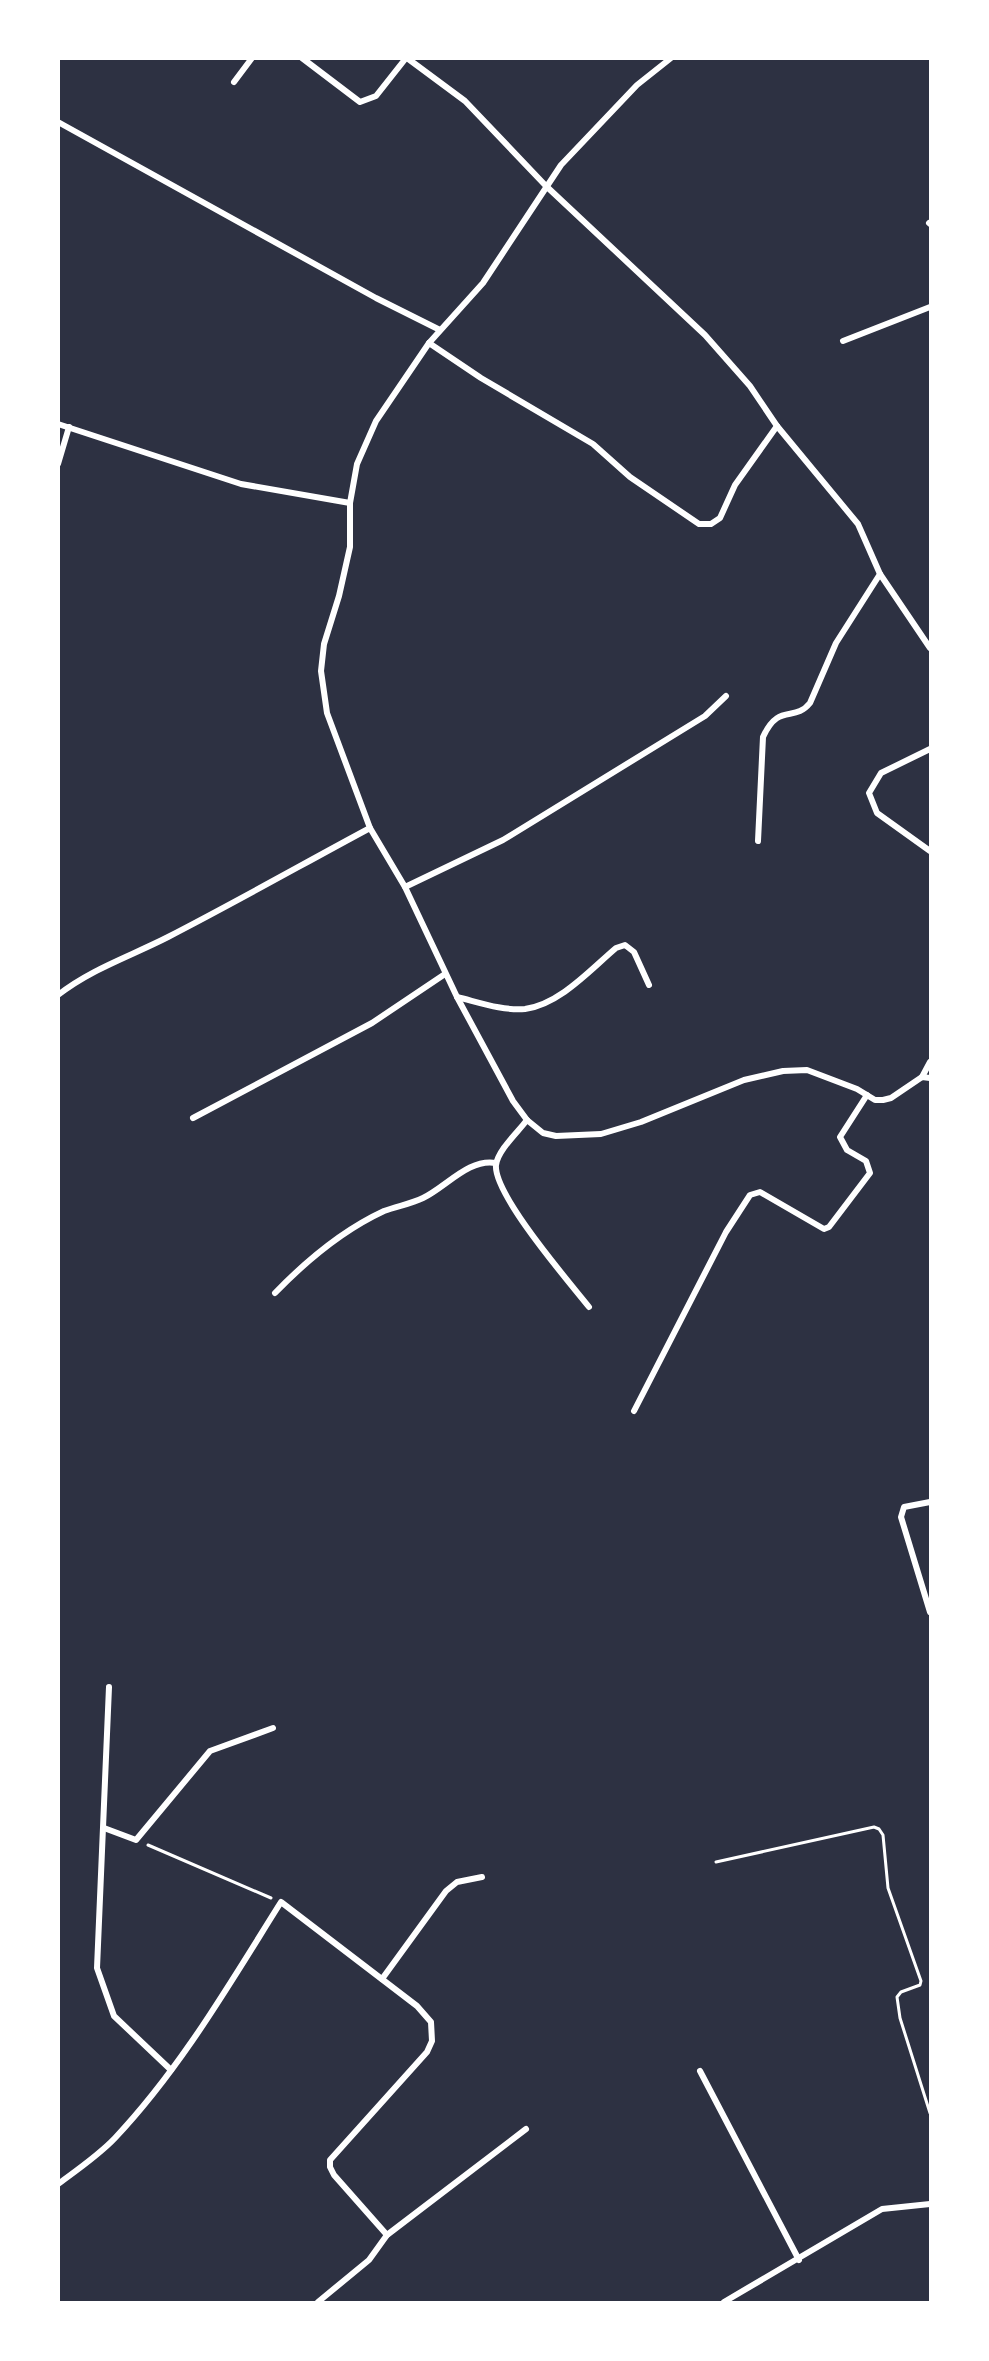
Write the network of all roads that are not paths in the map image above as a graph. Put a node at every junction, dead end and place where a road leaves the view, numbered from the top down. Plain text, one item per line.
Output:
1 (252, 58) edge
2 (302, 58) edge
3 (407, 58) edge
4 (670, 58) edge
5 (234, 82) dead end
6 (58, 122) edge
7 (546, 186) junction
8 (930, 307) edge
9 (440, 330) junction
10 (843, 341) dead end
11 (429, 343) junction
12 (58, 424) edge
13 (777, 426) junction
14 (69, 427) junction
15 (58, 464) edge
16 (350, 503) junction
17 (880, 574) junction
18 (930, 648) edge
19 (726, 696) dead end
20 (930, 749) edge
21 (370, 828) junction
22 (758, 841) dead end
23 (930, 851) edge
24 (405, 887) junction
25 (445, 974) junction
26 (649, 985) dead end
27 (58, 995) edge
28 (457, 997) junction
29 (930, 1062) edge
30 (922, 1077) junction
31 (930, 1078) edge
32 (867, 1095) junction
33 (194, 1118) dead end
34 (527, 1120) junction
35 (496, 1163) junction
36 (274, 1293) dead end
37 (590, 1307) dead end
38 (634, 1411) dead end
39 (930, 1502) edge
40 (930, 1612) edge
41 (109, 1687) dead end
42 (273, 1728) dead end
43 (104, 1828) junction
44 (482, 1877) dead end
45 (382, 1979) junction
46 (171, 2070) junction
47 (700, 2071) dead end
48 (526, 2129) dead end
49 (58, 2184) edge
50 (930, 2204) edge
51 (387, 2235) junction
52 (799, 2260) junction
53 (318, 2302) edge
54 (724, 2302) edge

1 - 5 street
2 - 3 street
3 - 7 street
4 - 7 street
6 - 9 street
7 - 9 street
7 - 13 street
8 - 10 street
9 - 11 street
11 - 13 street
11 - 16 street
12 - 14 street
13 - 17 street
14 - 15 street
14 - 16 street
16 - 21 street
17 - 18 street
17 - 22 street
19 - 24 street
20 - 23 street
21 - 24 street
21 - 27 street
24 - 25 street
25 - 28 street
25 - 33 street
26 - 28 street
28 - 34 street
29 - 30 street
30 - 31 street
30 - 32 street
32 - 34 street
32 - 38 street
34 - 35 street
35 - 36 street
35 - 37 street
39 - 40 street
41 - 43 street
42 - 43 street
43 - 46 street
44 - 45 street
45 - 46 street
45 - 51 street
46 - 49 street
47 - 52 street
48 - 51 street
50 - 52 street
51 - 53 street
52 - 54 street

